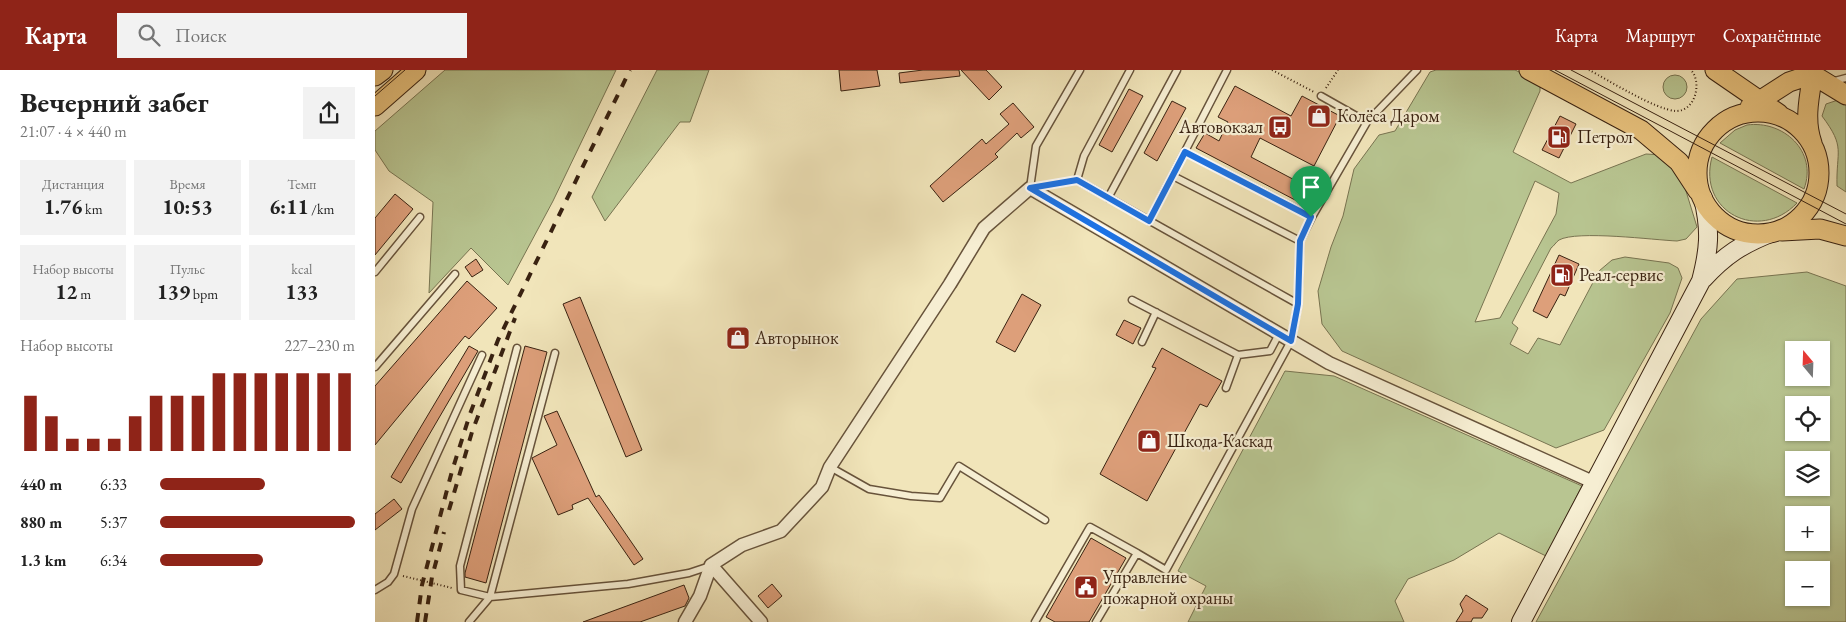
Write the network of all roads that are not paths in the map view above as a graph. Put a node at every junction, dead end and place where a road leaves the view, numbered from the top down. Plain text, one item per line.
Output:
1 (383, 70) edge
2 (416, 70) edge
3 (1080, 70) edge
4 (1130, 70) edge
5 (1177, 70) edge
6 (1227, 70) edge
7 (1417, 70) edge
8 (1529, 70) edge
9 (1715, 70) edge
10 (375, 76) edge
11 (1815, 76) edge
12 (1846, 78) edge
13 (1846, 95) edge
14 (1321, 96) road end
15 (1759, 100) junction
16 (375, 106) edge
17 (1738, 116) junction
18 (1790, 121) junction
19 (1367, 122) junction
20 (1812, 144) junction
21 (1185, 152) junction
22 (1173, 176) junction
23 (1030, 188) junction
24 (1108, 198) junction
25 (1703, 198) junction
26 (421, 217) dead end
27 (1311, 217) junction
28 (1149, 221) junction
29 (1773, 232) junction
30 (1846, 236) edge
31 (1300, 241) junction
32 (375, 272) edge
33 (455, 274) dead end
34 (1701, 281) junction
35 (1133, 300) dead end
36 (1298, 304) junction
37 (1156, 312) junction
38 (1279, 334) junction
39 (1291, 341) junction
40 (1142, 342) dead end
41 (517, 348) dead end
42 (555, 353) dead end
43 (482, 355) dead end
44 (1238, 356) junction
45 (375, 367) edge
46 (1226, 388) dead end
47 (830, 466) junction
48 (1593, 482) junction
49 (1045, 520) dead end
50 (1137, 553) junction
51 (711, 565) junction
52 (375, 590) edge
53 (490, 597) junction
54 (469, 622) edge
55 (685, 622) edge
56 (761, 622) edge
57 (1035, 622) edge
58 (1097, 622) edge
59 (1521, 622) edge

1 - 10 main road
2 - 16 main road
3 - 23 lane
4 - 24 lane
5 - 24 lane
6 - 21 lane
7 - 19 lane
8 - 25 main road
9 - 15 main road
11 - 12 lane
11 - 13 main road
11 - 15 main road
11 - 20 main road
14 - 19 lane
15 - 17 main road
15 - 18 main road
17 - 18 main road
17 - 25 main road
18 - 20 main road
19 - 27 lane
20 - 29 main road
21 - 22 lane
21 - 27 lane
22 - 28 lane
22 - 31 lane
23 - 38 street
23 - 47 street
24 - 28 lane
25 - 29 main road
25 - 34 main road
26 - 32 lane
27 - 31 lane
28 - 36 lane
29 - 30 main road
29 - 34 main road
31 - 36 lane
33 - 45 lane
34 - 48 main road
35 - 37 lane
36 - 39 lane
37 - 40 lane
37 - 44 lane
38 - 39 street
38 - 44 lane
39 - 48 street
39 - 50 lane
41 - 53 lane
42 - 53 lane
43 - 52 lane
44 - 46 lane
47 - 49 lane
47 - 51 street
48 - 59 main road
50 - 57 lane
50 - 58 lane
51 - 53 lane
51 - 55 street
51 - 56 street
53 - 54 lane

